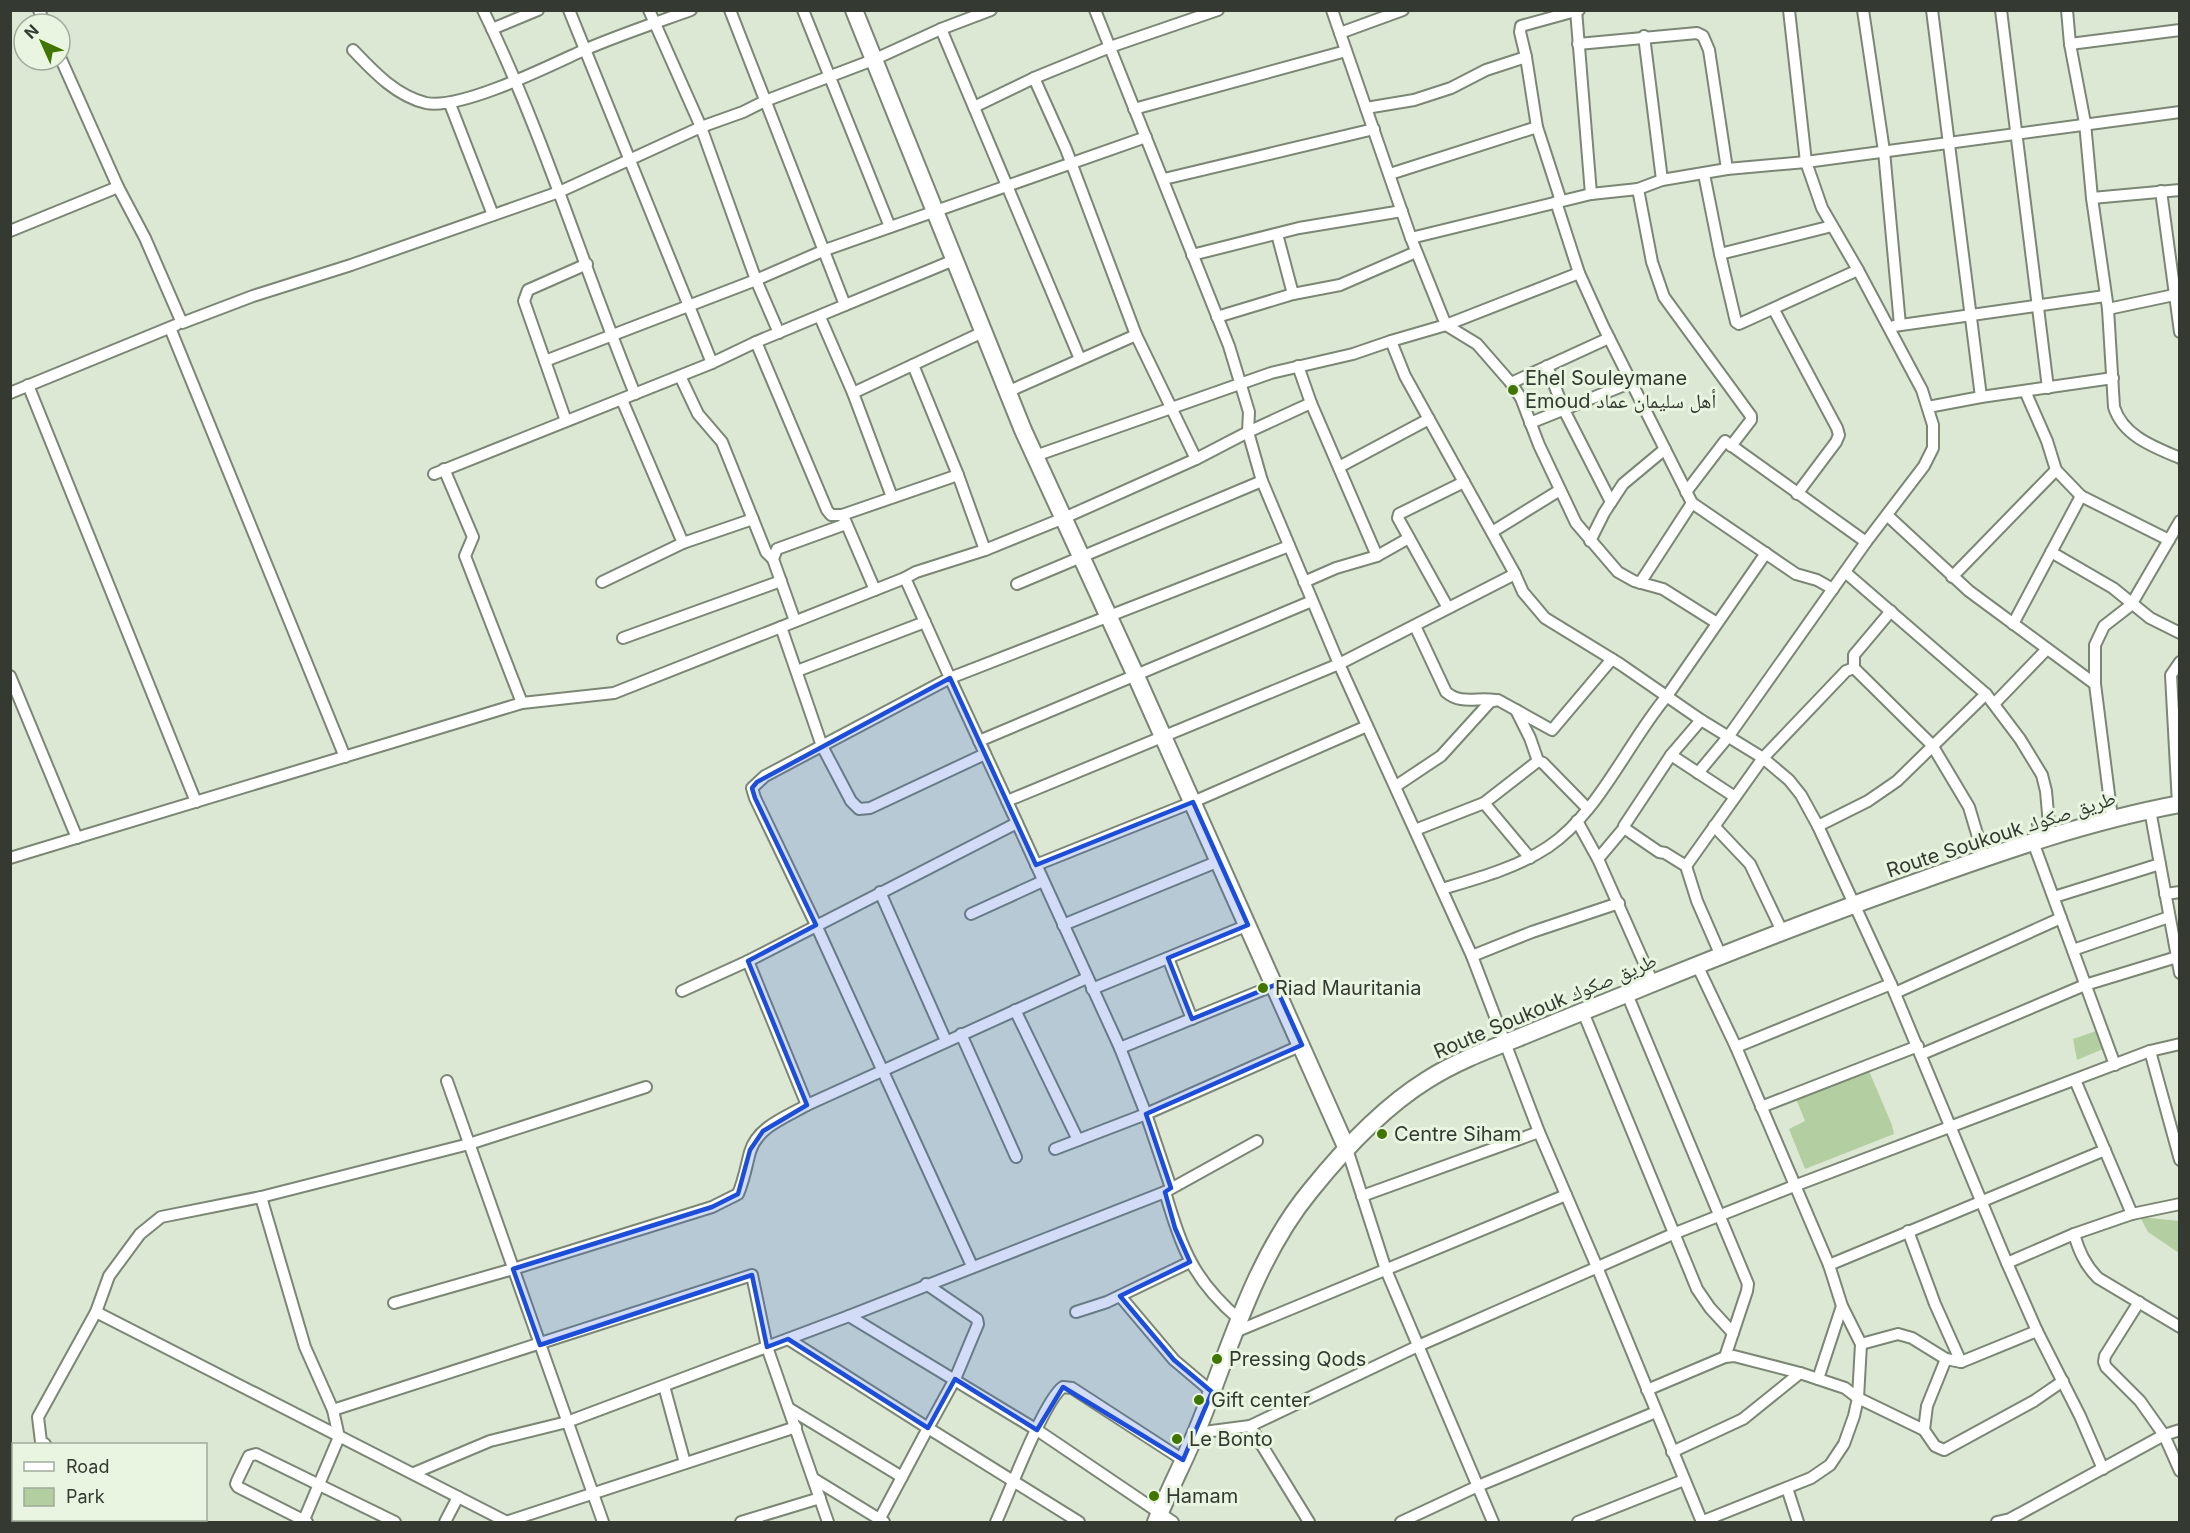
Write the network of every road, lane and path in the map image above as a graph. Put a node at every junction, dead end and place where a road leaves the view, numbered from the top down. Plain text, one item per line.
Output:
1 (483, 10) edge
2 (538, 10) edge
3 (568, 10) edge
4 (649, 10) edge
5 (691, 10) edge
6 (730, 10) edge
7 (803, 10) edge
8 (854, 10) edge
9 (991, 10) edge
10 (1095, 10) edge
11 (1218, 10) edge
12 (1332, 10) edge
13 (1403, 10) edge
14 (1534, 10) edge
15 (1789, 10) edge
16 (1863, 10) edge
17 (1932, 10) edge
18 (2001, 10) edge
19 (2067, 10) edge
20 (1577, 11) edge
21 (1538, 21) junction
22 (654, 23) junction
23 (492, 29) junction
24 (940, 29) junction
25 (2180, 30) edge
26 (1340, 33) junction
27 (1644, 36) junction
28 (1578, 44) junction
29 (2070, 44) junction
30 (1110, 46) junction
31 (353, 50) dead end
32 (585, 50) junction
33 (1346, 51) junction
34 (1526, 57) junction
35 (873, 60) junction
36 (67, 72) edge
37 (829, 78) junction
38 (1034, 78) junction
39 (515, 81) junction
40 (765, 101) junction
41 (450, 104) junction
42 (974, 107) junction
43 (1366, 108) junction
44 (1134, 109) junction
45 (2180, 112) edge
46 (2085, 123) junction
47 (701, 127) junction
48 (1537, 127) junction
49 (1374, 129) junction
50 (2017, 133) junction
51 (1146, 137) junction
52 (1950, 143) junction
53 (1884, 151) junction
54 (629, 159) junction
55 (1806, 162) junction
56 (1071, 163) junction
57 (1727, 170) junction
58 (1390, 174) junction
59 (1704, 174) junction
60 (1164, 179) junction
61 (1662, 180) junction
62 (1008, 186) junction
63 (118, 187) junction
64 (1638, 189) junction
65 (2180, 190) edge
66 (2161, 191) junction
67 (559, 192) junction
68 (1591, 194) junction
69 (2092, 198) junction
70 (1558, 202) junction
71 (1402, 211) junction
72 (936, 212) junction
73 (493, 215) junction
74 (1832, 226) junction
75 (890, 228) junction
76 (10, 231) edge
77 (1276, 234) junction
78 (1411, 238) junction
79 (825, 250) junction
80 (1416, 252) junction
81 (1720, 254) junction
82 (1192, 255) junction
83 (954, 260) junction
84 (587, 264) junction
85 (2175, 265) edge
86 (1858, 270) junction
87 (1579, 273) junction
88 (756, 280) junction
89 (1293, 294) junction
90 (2174, 295) junction
91 (2105, 296) junction
92 (687, 305) junction
93 (846, 305) junction
94 (2039, 306) junction
95 (2108, 309) junction
96 (1774, 310) junction
97 (1972, 314) junction
98 (820, 317) junction
99 (1217, 317) junction
100 (182, 323) junction
101 (1446, 325) junction
102 (1900, 325) junction
103 (1888, 327) junction
104 (170, 328) junction
105 (2179, 329) edge
106 (983, 332) junction
107 (779, 333) junction
108 (610, 334) junction
109 (1136, 335) junction
110 (1609, 338) junction
111 (1391, 341) junction
112 (756, 342) junction
113 (1080, 359) junction
114 (545, 361) junction
115 (712, 363) junction
116 (913, 365) junction
117 (1298, 366) junction
118 (1547, 366) junction
119 (680, 376) junction
120 (2113, 378) junction
121 (1511, 382) junction
122 (1632, 382) junction
123 (1240, 383) junction
124 (28, 385) junction
125 (2048, 388) junction
126 (11, 390) edge
127 (2025, 391) junction
128 (1007, 392) junction
129 (854, 393) junction
130 (635, 394) junction
131 (1981, 397) junction
132 (622, 399) junction
133 (1311, 403) junction
134 (1172, 407) junction
135 (1928, 407) junction
136 (1564, 410) junction
137 (1429, 419) junction
138 (566, 422) junction
139 (1530, 423) junction
140 (1248, 432) junction
141 (1731, 446) junction
142 (1665, 449) junction
143 (1035, 456) junction
144 (2180, 458) edge
145 (1196, 459) junction
146 (1339, 467) junction
147 (444, 469) junction
148 (2056, 470) junction
149 (434, 474) dead end
150 (957, 475) junction
151 (1262, 482) junction
152 (1464, 482) junction
153 (1560, 490) junction
154 (1686, 492) junction
155 (1797, 494) junction
156 (2081, 496) junction
157 (892, 497) junction
158 (1611, 502) junction
159 (1692, 503) junction
160 (1888, 516) junction
161 (1064, 518) junction
162 (753, 519) junction
163 (844, 520) junction
164 (2180, 521) edge
165 (1492, 532) junction
166 (1409, 538) junction
167 (2169, 540) junction
168 (1590, 541) junction
169 (1866, 542) junction
170 (683, 543) junction
171 (1289, 546) junction
172 (985, 550) junction
173 (2051, 552) junction
174 (1766, 553) junction
175 (1377, 556) junction
176 (1082, 557) junction
177 (772, 559) junction
178 (1845, 572) junction
179 (1515, 574) junction
180 (1952, 577) junction
181 (905, 578) junction
182 (602, 582) dead end
183 (781, 582) junction
184 (1304, 582) junction
185 (1640, 583) junction
186 (1017, 584) dead end
187 (1833, 589) junction
188 (874, 590) junction
189 (1312, 601) junction
190 (2131, 605) junction
191 (1448, 608) junction
192 (1891, 611) junction
193 (1109, 616) junction
194 (795, 621) junction
195 (925, 622) junction
196 (1717, 623) junction
197 (2013, 624) junction
198 (1415, 626) junction
199 (781, 627) junction
200 (2180, 633) edge
201 (623, 638) dead end
202 (2047, 649) junction
203 (1612, 659) junction
204 (2180, 662) edge
205 (1339, 664) junction
206 (1854, 668) junction
207 (796, 671) junction
208 (2175, 675) edge
209 (10, 676) edge
210 (1136, 676) junction
211 (950, 678) junction
212 (2095, 684) junction
213 (1986, 694) junction
214 (1666, 696) junction
215 (1498, 700) junction
216 (522, 703) junction
217 (1994, 704) junction
218 (1516, 710) junction
219 (1701, 720) junction
220 (1367, 726) junction
221 (1164, 737) junction
222 (1728, 737) junction
223 (979, 741) junction
224 (1932, 745) junction
225 (822, 746) junction
226 (985, 754) junction
227 (1671, 755) junction
228 (345, 757) junction
229 (1762, 758) junction
230 (1538, 761) junction
231 (1698, 773) junction
232 (1396, 786) junction
233 (1735, 797) junction
234 (1007, 801) junction
235 (195, 802) junction
236 (1193, 802) junction
237 (1484, 803) junction
238 (2179, 804) edge
239 (1588, 809) junction
240 (2150, 810) junction
241 (2112, 818) junction
242 (1577, 821) junction
243 (1017, 823) junction
244 (1714, 826) junction
245 (1818, 826) junction
246 (1624, 828) junction
247 (1415, 830) junction
248 (2050, 836) junction
249 (77, 838) junction
250 (2034, 842) junction
251 (1984, 857) junction
252 (10, 858) edge
253 (1530, 858) junction
254 (1598, 859) junction
255 (1220, 861) junction
256 (2160, 864) junction
257 (1036, 865) junction
258 (1686, 866) junction
259 (1043, 881) junction
260 (1442, 889) junction
261 (880, 892) junction
262 (2180, 892) edge
263 (2165, 894) junction
264 (2054, 897) junction
265 (1619, 903) junction
266 (1853, 904) junction
267 (971, 914) dead end
268 (2169, 917) junction
269 (2061, 918) junction
270 (816, 925) junction
271 (1248, 925) junction
272 (1063, 926) junction
273 (1782, 931) junction
274 (2073, 950) junction
275 (1472, 956) junction
276 (1721, 956) junction
277 (2177, 957) junction
278 (1168, 958) junction
279 (748, 961) junction
280 (1697, 965) junction
281 (2180, 973) edge
282 (1087, 978) junction
283 (1653, 983) junction
284 (1275, 985) junction
285 (2085, 985) junction
286 (1893, 988) junction
287 (1092, 989) junction
288 (682, 991) dead end
289 (1627, 994) junction
290 (1015, 1010) junction
291 (1583, 1012) junction
292 (1192, 1019) junction
293 (962, 1034) junction
294 (946, 1041) junction
295 (1506, 1043) junction
296 (2180, 1044) edge
297 (1302, 1045) junction
298 (1736, 1047) junction
299 (1120, 1048) junction
300 (1920, 1050) junction
301 (2150, 1051) junction
302 (2115, 1065) junction
303 (882, 1071) junction
304 (2075, 1080) junction
305 (447, 1081) dead end
306 (646, 1087) dead end
307 (807, 1105) junction
308 (1761, 1107) junction
309 (1146, 1114) junction
310 (1951, 1128) junction
311 (1539, 1132) junction
312 (1078, 1140) junction
313 (1257, 1141) dead end
314 (469, 1144) junction
315 (1055, 1149) dead end
316 (1347, 1149) junction
317 (2105, 1150) junction
318 (1016, 1157) dead end
319 (2180, 1161) edge
320 (1794, 1186) junction
321 (1168, 1190) junction
322 (1566, 1195) junction
323 (1362, 1196) junction
324 (261, 1197) junction
325 (1981, 1201) junction
326 (2180, 1204) edge
327 (2132, 1214) junction
328 (1719, 1215) junction
329 (1908, 1232) junction
330 (1673, 1234) junction
331 (2074, 1234) junction
332 (1190, 1262) junction
333 (2007, 1263) junction
334 (1829, 1265) junction
335 (972, 1266) junction
336 (1597, 1267) junction
337 (513, 1269) junction
338 (1386, 1270) junction
339 (926, 1284) junction
340 (1120, 1296) junction
341 (394, 1302) dead end
342 (2139, 1302) junction
343 (1842, 1306) junction
344 (96, 1312) junction
345 (1076, 1312) dead end
346 (849, 1316) junction
347 (1237, 1326) junction
348 (2180, 1327) edge
349 (2037, 1331) junction
350 (1733, 1333) junction
351 (788, 1339) junction
352 (1862, 1344) junction
353 (540, 1345) junction
354 (1418, 1346) junction
355 (767, 1347) junction
356 (1725, 1357) junction
357 (1946, 1359) junction
358 (1961, 1362) junction
359 (1800, 1373) junction
360 (955, 1379) junction
361 (1818, 1379) junction
362 (2062, 1381) junction
363 (664, 1386) junction
364 (1647, 1390) junction
365 (1212, 1392) junction
366 (1858, 1398) junction
367 (789, 1409) junction
368 (333, 1410) junction
369 (1656, 1412) junction
370 (567, 1422) junction
371 (1250, 1426) junction
372 (796, 1427) junction
373 (928, 1428) junction
374 (1037, 1430) junction
375 (1924, 1430) junction
376 (2180, 1430) edge
377 (1196, 1433) junction
378 (2164, 1435) junction
379 (339, 1437) junction
380 (42, 1443) edge
381 (1672, 1452) junction
382 (1183, 1460) junction
383 (685, 1463) junction
384 (2103, 1469) junction
385 (2180, 1471) edge
386 (414, 1473) junction
387 (902, 1477) junction
388 (814, 1479) junction
389 (1684, 1480) junction
390 (1015, 1481) junction
391 (317, 1484) junction
392 (1478, 1486) junction
393 (1787, 1488) junction
394 (592, 1492) junction
395 (458, 1497) junction
396 (820, 1498) junction
397 (1163, 1519) edge
398 (2011, 1521) edge
399 (304, 1522) edge
400 (395, 1522) edge
401 (445, 1522) edge
402 (506, 1522) edge
403 (603, 1522) edge
404 (744, 1522) edge
405 (828, 1522) edge
406 (881, 1522) edge
407 (996, 1522) edge
408 (1079, 1522) edge
409 (1309, 1522) edge
410 (1401, 1522) edge
411 (1493, 1522) edge
412 (1578, 1522) edge
413 (1701, 1522) edge
414 (1798, 1522) edge
415 (1997, 1522) edge

1 - 23 street
2 - 23 street
3 - 32 street
4 - 22 street
5 - 22 street
6 - 40 street
7 - 37 street
8 - 35 street
9 - 24 street
10 - 30 street
11 - 30 street
12 - 26 street
13 - 26 street
14 - 21 street
15 - 55 street
16 - 53 street
17 - 52 street
18 - 50 street
19 - 29 street
20 - 21 street
20 - 28 street
21 - 34 street
22 - 32 street
22 - 47 street
23 - 39 street
24 - 35 street
24 - 42 street
25 - 29 street
26 - 33 street
27 - 28 street
27 - 57 street
27 - 61 street
28 - 68 street
29 - 46 street
30 - 38 street
30 - 44 street
31 - 41 street
32 - 39 street
32 - 54 street
33 - 43 street
33 - 44 street
34 - 43 street
34 - 48 street
35 - 37 street
35 - 72 street
36 - 63 street
37 - 40 street
37 - 75 street
38 - 42 street
38 - 56 street
39 - 41 street
39 - 67 street
40 - 47 street
40 - 79 street
41 - 73 street
42 - 62 street
43 - 49 street
44 - 51 street
45 - 46 street
46 - 50 street
46 - 69 street
47 - 54 street
47 - 88 street
48 - 58 street
48 - 70 street
49 - 58 street
49 - 60 street
50 - 52 street
50 - 94 street
51 - 56 street
51 - 60 street
52 - 53 street
52 - 97 street
53 - 55 street
53 - 102 street
54 - 67 street
54 - 92 street
55 - 57 street
55 - 74 street
56 - 62 street
56 - 109 street
57 - 59 street
58 - 71 street
59 - 61 street
59 - 81 street
60 - 82 street
61 - 64 street
62 - 72 street
62 - 113 street
63 - 76 street
63 - 100 street
64 - 68 street
64 - 141 street
65 - 66 street
66 - 69 street
66 - 85 street
67 - 73 street
67 - 84 street
68 - 70 street
69 - 91 street
70 - 78 street
70 - 87 street
71 - 77 street
71 - 78 street
72 - 75 street
72 - 83 street
73 - 100 street
74 - 81 street
74 - 86 street
75 - 79 street
77 - 82 street
77 - 89 street
78 - 80 street
79 - 88 street
79 - 93 street
80 - 89 street
80 - 101 street
81 - 96 street
82 - 99 street
83 - 93 street
83 - 106 street
84 - 108 street
84 - 114 street
85 - 90 street
86 - 96 street
86 - 103 street
87 - 101 street
87 - 110 street
88 - 92 street
88 - 107 street
89 - 99 street
90 - 95 street
90 - 105 street
91 - 94 street
91 - 95 street
92 - 108 street
92 - 115 street
93 - 98 street
94 - 97 street
94 - 125 street
95 - 120 street
96 - 155 street
97 - 102 street
97 - 131 street
98 - 107 street
98 - 129 street
99 - 123 street
100 - 104 street
101 - 111 street
101 - 121 street
102 - 103 street
103 - 135 street
104 - 124 street
104 - 228 street
106 - 116 street
106 - 128 street
107 - 112 street
108 - 114 street
108 - 130 street
109 - 113 street
109 - 134 street
110 - 118 street
110 - 122 street
111 - 117 street
111 - 137 street
112 - 115 street
112 - 163 street
113 - 128 street
114 - 138 street
115 - 119 street
116 - 129 street
116 - 150 street
117 - 123 street
117 - 133 street
118 - 121 street
118 - 136 street
119 - 130 street
119 - 162 street
120 - 125 street
120 - 144 street
121 - 139 street
122 - 136 street
122 - 142 street
123 - 134 street
123 - 140 street
124 - 126 street
124 - 235 street
125 - 127 street
127 - 131 street
127 - 148 street
128 - 143 street
129 - 157 street
130 - 132 street
131 - 135 street
132 - 138 street
132 - 170 street
133 - 140 street
133 - 146 street
134 - 143 street
134 - 145 street
135 - 160 street
136 - 139 street
136 - 158 street
137 - 146 street
137 - 152 street
138 - 147 street
139 - 153 street
140 - 145 street
140 - 151 street
141 - 154 street
141 - 155 street
142 - 154 street
142 - 158 street
143 - 161 street
145 - 161 street
146 - 175 street
147 - 149 street
147 - 216 street
148 - 156 street
148 - 180 street
150 - 157 street
150 - 172 street
151 - 171 street
151 - 176 street
152 - 165 street
152 - 166 street
153 - 165 street
153 - 168 street
154 - 159 street
155 - 169 street
156 - 167 street
156 - 173 street
157 - 163 street
158 - 168 street
159 - 174 street
159 - 185 street
160 - 169 street
160 - 180 street
161 - 172 street
161 - 176 street
162 - 170 street
162 - 177 street
163 - 177 street
163 - 188 street
164 - 167 street
165 - 179 street
166 - 175 street
166 - 191 street
167 - 190 street
168 - 185 street
169 - 178 street
170 - 182 street
171 - 184 street
171 - 193 street
172 - 181 street
173 - 190 street
173 - 197 street
174 - 187 street
174 - 196 street
175 - 184 street
176 - 186 street
176 - 193 street
177 - 183 street
178 - 187 street
178 - 192 street
179 - 191 street
179 - 203 street
180 - 197 street
181 - 188 street
181 - 195 street
183 - 194 street
183 - 201 street
184 - 189 street
185 - 196 street
187 - 222 street
188 - 194 street
189 - 205 street
189 - 210 street
190 - 200 street
190 - 212 street
191 - 198 street
192 - 206 street
192 - 213 street
193 - 210 street
193 - 211 street
194 - 199 street
195 - 207 street
195 - 211 street
196 - 214 street
197 - 202 street
198 - 205 street
198 - 215 street
199 - 207 street
199 - 216 street
202 - 212 street
202 - 217 street
203 - 214 street
203 - 218 street
204 - 208 street
205 - 220 street
205 - 221 street
206 - 224 street
206 - 229 street
207 - 225 street
208 - 238 street
209 - 249 street
210 - 221 street
210 - 223 street
211 - 223 street
211 - 225 street
212 - 241 street
213 - 217 street
213 - 224 street
214 - 219 street
214 - 239 street
215 - 218 street
215 - 232 street
216 - 228 street
217 - 248 street
218 - 230 street
219 - 222 street
219 - 227 street
220 - 232 street
220 - 236 street
221 - 234 street
221 - 236 street
222 - 229 street
222 - 231 street
223 - 226 street
224 - 245 street
224 - 251 street
225 - 226 street
225 - 270 street
226 - 234 street
227 - 231 street
227 - 246 street
228 - 235 street
229 - 233 street
229 - 245 street
230 - 237 street
230 - 239 street
231 - 233 street
232 - 247 street
233 - 244 street
234 - 243 street
235 - 249 street
236 - 255 street
236 - 257 street
237 - 247 street
237 - 253 street
238 - 240 street, Route Soukouk طريق صكوك
239 - 242 street
240 - 241 street, Route Soukouk طريق صكوك
240 - 256 street
241 - 248 street, Route Soukouk طريق صكوك
242 - 253 street
242 - 254 street
243 - 257 street
243 - 261 street
244 - 258 street
244 - 273 street
245 - 266 street
246 - 254 street
246 - 258 street
247 - 260 street
248 - 250 street, Route Soukouk طريق صكوك
249 - 252 street
250 - 251 street, Route Soukouk طريق صكوك
250 - 264 street
251 - 266 street, Route Soukouk طريق صكوك
253 - 260 street
254 - 265 street
255 - 271 street
255 - 272 street
256 - 263 street
256 - 264 street
257 - 259 street
258 - 276 street
259 - 267 street
259 - 272 street
260 - 275 street
261 - 270 street
261 - 294 street
262 - 263 street
263 - 268 street
264 - 269 street
265 - 275 street
265 - 283 street
266 - 273 street, Route Soukouk طريق صكوك
266 - 286 street
268 - 274 street
268 - 277 street
269 - 274 street
269 - 286 street
270 - 279 street
270 - 303 street
271 - 278 street
271 - 284 street
272 - 282 street
273 - 276 street, Route Soukouk طريق صكوك
274 - 285 street
275 - 295 street
276 - 280 street, Route Soukouk طريق صكوك
277 - 281 street
277 - 285 street
278 - 287 street
278 - 292 street
279 - 288 street
279 - 307 street
280 - 283 street, Route Soukouk طريق صكوك
280 - 298 street
282 - 287 street
282 - 290 street
283 - 289 street, Route Soukouk طريق صكوك
284 - 292 street
284 - 297 street
285 - 300 street
285 - 302 street
286 - 298 street
286 - 300 street
287 - 299 street
289 - 291 street, Route Soukouk طريق صكوك
289 - 328 street
290 - 293 street
290 - 312 street
291 - 295 street, Route Soukouk طريق صكوك
291 - 330 street
292 - 299 street
293 - 294 street
293 - 318 street
294 - 303 street
295 - 311 street
295 - 316 street, Route Soukouk طريق صكوك
296 - 301 street
297 - 309 street
297 - 316 street
298 - 308 street
299 - 309 street
300 - 308 street
300 - 310 street
301 - 302 street
301 - 319 street
302 - 304 street
303 - 307 street
303 - 335 street
304 - 310 street
304 - 317 street
305 - 314 street
306 - 314 street
307 - 337 street
308 - 320 street
309 - 312 street
309 - 321 street
310 - 320 street
310 - 325 street
311 - 322 street
311 - 323 street
312 - 315 street
313 - 321 street
314 - 324 street
314 - 337 street
316 - 323 street
316 - 347 street, Route Soukouk طريق صكوك
317 - 325 street
317 - 327 street
320 - 328 street
320 - 334 street
321 - 332 street
321 - 335 street
322 - 336 street
322 - 338 street
323 - 338 street
324 - 344 street
324 - 368 street
325 - 329 street
325 - 333 street
326 - 327 street
327 - 331 street
328 - 330 street
328 - 350 street
329 - 334 street
329 - 358 street
330 - 336 street
330 - 350 street
331 - 333 street
331 - 342 street
332 - 340 street
332 - 347 street
333 - 349 street
334 - 343 street
335 - 339 street
336 - 354 street
336 - 364 street
337 - 341 street
337 - 353 street
338 - 347 street
338 - 354 street
339 - 346 street
339 - 360 street
340 - 345 street
340 - 365 street
342 - 348 street
342 - 378 street
343 - 352 street
343 - 361 street
344 - 379 street
344 - 380 street
346 - 351 street
346 - 360 street
347 - 365 street, Route Soukouk طريق صكوك
349 - 358 street
349 - 362 street
350 - 356 street
351 - 355 street
351 - 373 street
352 - 357 street
352 - 366 street
353 - 355 street
353 - 368 street
353 - 370 street
354 - 371 street
354 - 392 street
355 - 363 street
355 - 367 street
356 - 359 street
356 - 364 street
357 - 358 street
357 - 375 street
359 - 361 street
359 - 381 street
360 - 373 street
360 - 374 street
361 - 366 street
362 - 375 street
362 - 384 street
363 - 370 street
363 - 383 street
364 - 369 street
365 - 377 street, Route Soukouk طريق صكوك
366 - 375 street
366 - 393 street
367 - 372 street
367 - 387 street
368 - 379 street
369 - 381 street
369 - 392 street
370 - 386 street
370 - 394 street
371 - 377 street
371 - 409 street
372 - 383 street
372 - 388 street
373 - 387 street
373 - 390 street
374 - 382 street
374 - 390 street
374 - 397 street
376 - 378 street
377 - 382 street, Route Soukouk طريق صكوك
378 - 384 street
378 - 385 street
379 - 386 street
379 - 391 street
381 - 389 street
382 - 397 street, Route Soukouk طريق صكوك
383 - 394 street
384 - 398 street
386 - 395 street
387 - 406 street
388 - 396 street
388 - 406 street
389 - 412 street
389 - 413 street
390 - 407 street
390 - 408 street
391 - 399 street
391 - 399 street
391 - 400 street
392 - 410 street
392 - 411 street
393 - 413 street
393 - 414 street
394 - 402 street
394 - 403 street
395 - 401 street
395 - 402 street
396 - 404 street
396 - 405 street
398 - 415 street

